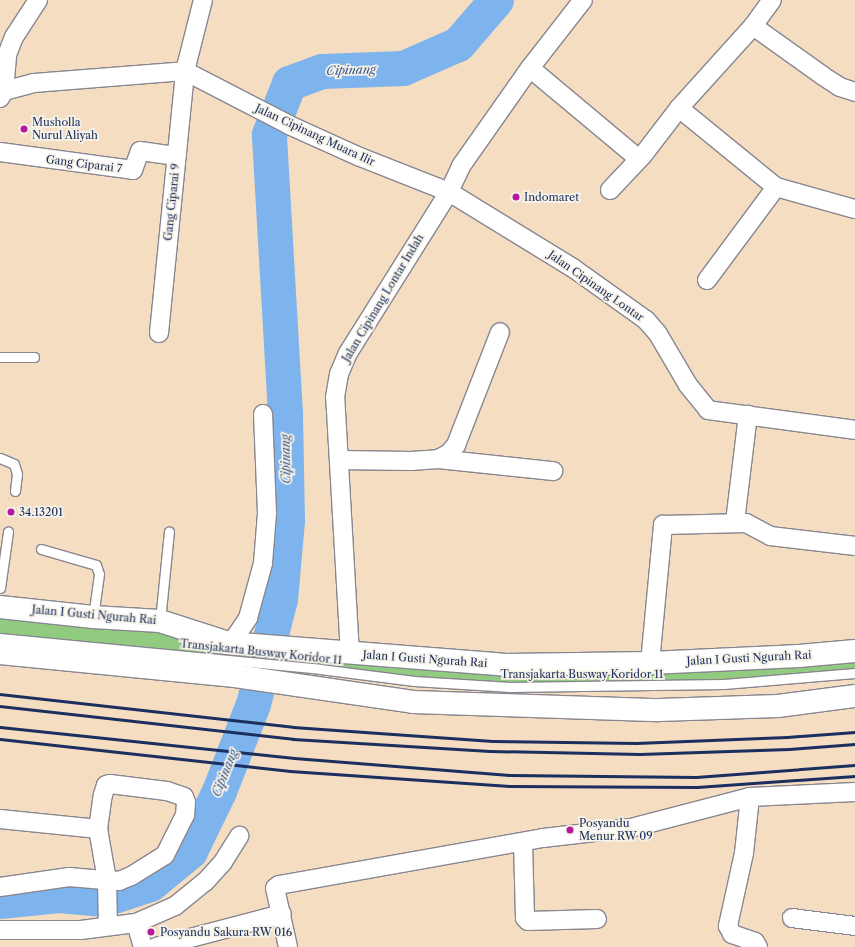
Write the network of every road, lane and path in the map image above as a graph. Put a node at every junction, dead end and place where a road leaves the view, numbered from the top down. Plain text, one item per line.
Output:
1 (38, 0) edge
2 (203, 0) edge
3 (583, 0) edge
4 (772, 0) edge
5 (753, 26) junction
6 (530, 68) junction
7 (185, 71) junction
8 (855, 92) edge
9 (2, 95) edge
10 (679, 108) junction
11 (0, 152) edge
12 (177, 156) junction
13 (639, 159) junction
14 (776, 187) junction
15 (610, 190) dead end
16 (449, 192) junction
17 (855, 209) edge
18 (707, 280) dead end
19 (500, 332) dead end
20 (159, 333) dead end
21 (0, 357) edge
22 (34, 357) dead end
23 (263, 414) dead end
24 (748, 415) junction
25 (855, 430) edge
26 (0, 458) edge
27 (438, 459) junction
28 (339, 460) junction
29 (553, 471) dead end
30 (15, 491) dead end
31 (735, 522) junction
32 (169, 531) dead end
33 (5, 538) edge
34 (855, 546) edge
35 (41, 549) dead end
36 (0, 588) edge
37 (0, 607) edge
38 (94, 617) junction
39 (160, 621) junction
40 (0, 638) edge
41 (228, 642) junction
42 (855, 651) edge
43 (0, 653) edge
44 (350, 654) junction
45 (244, 661) junction
46 (650, 663) junction
47 (319, 670) junction
48 (855, 673) edge
49 (855, 696) edge
50 (855, 792) edge
51 (750, 798) junction
52 (0, 819) edge
53 (98, 830) junction
54 (240, 836) dead end
55 (522, 842) junction
56 (106, 882) junction
57 (0, 887) edge
58 (282, 914) junction
59 (108, 918) junction
60 (792, 918) dead end
61 (597, 919) dead end
62 (136, 923) junction
63 (855, 926) edge
64 (0, 930) edge
65 (143, 947) edge
66 (156, 947) edge
67 (288, 947) edge
68 (758, 947) edge

1 - 9 street
2 - 7 street
3 - 6 street, Jalan Cipinang Lontar Indah
4 - 5 street
5 - 8 street
5 - 10 street
6 - 13 street
6 - 16 street, Jalan Cipinang Lontar Indah
7 - 9 street
7 - 12 street, Gang Ciparai 9
7 - 16 street, Jalan Cipinang Muara Ilir
10 - 13 street
10 - 14 street
11 - 12 street, Gang Ciparai 7
12 - 20 street, Gang Ciparai 9
13 - 15 street
14 - 17 street
14 - 18 street
16 - 24 street, Jalan Cipinang Lontar
16 - 28 street, Jalan Cipinang Lontar Indah
19 - 27 street
21 - 22 lane
23 - 41 street
24 - 25 street, Jalan Cipinang Lontar
24 - 31 street
26 - 30 lane
27 - 28 street
27 - 29 street
28 - 44 street, Jalan Cipinang Lontar Indah
31 - 34 street
31 - 46 street
32 - 39 lane
33 - 36 lane
35 - 38 lane
37 - 38 main road, Jalan I Gusti Ngurah Rai
38 - 39 main road, Jalan I Gusti Ngurah Rai
39 - 41 main road, Jalan I Gusti Ngurah Rai
40 - 45 lane, Transjakarta Busway Koridor 11
41 - 45 main road, Jalan I Gusti Ngurah Rai
42 - 46 main road, Jalan I Gusti Ngurah Rai
43 - 45 main road, Jalan I Gusti Ngurah Rai
44 - 46 main road, Jalan I Gusti Ngurah Rai
44 - 47 main road, Jalan I Gusti Ngurah Rai
45 - 47 main road, Jalan I Gusti Ngurah Rai
45 - 47 main road, Jalan I Gusti Ngurah Rai
47 - 48 lane, Transjakarta Busway Koridor 11
47 - 49 main road, Jalan I Gusti Ngurah Rai
50 - 51 street
51 - 55 street
51 - 68 street
52 - 53 street
53 - 56 street
53 - 56 street
54 - 62 street
55 - 58 street
55 - 61 street
56 - 57 street
56 - 59 street
58 - 66 street
58 - 67 street
59 - 62 street
59 - 64 street
60 - 63 street
62 - 65 street

